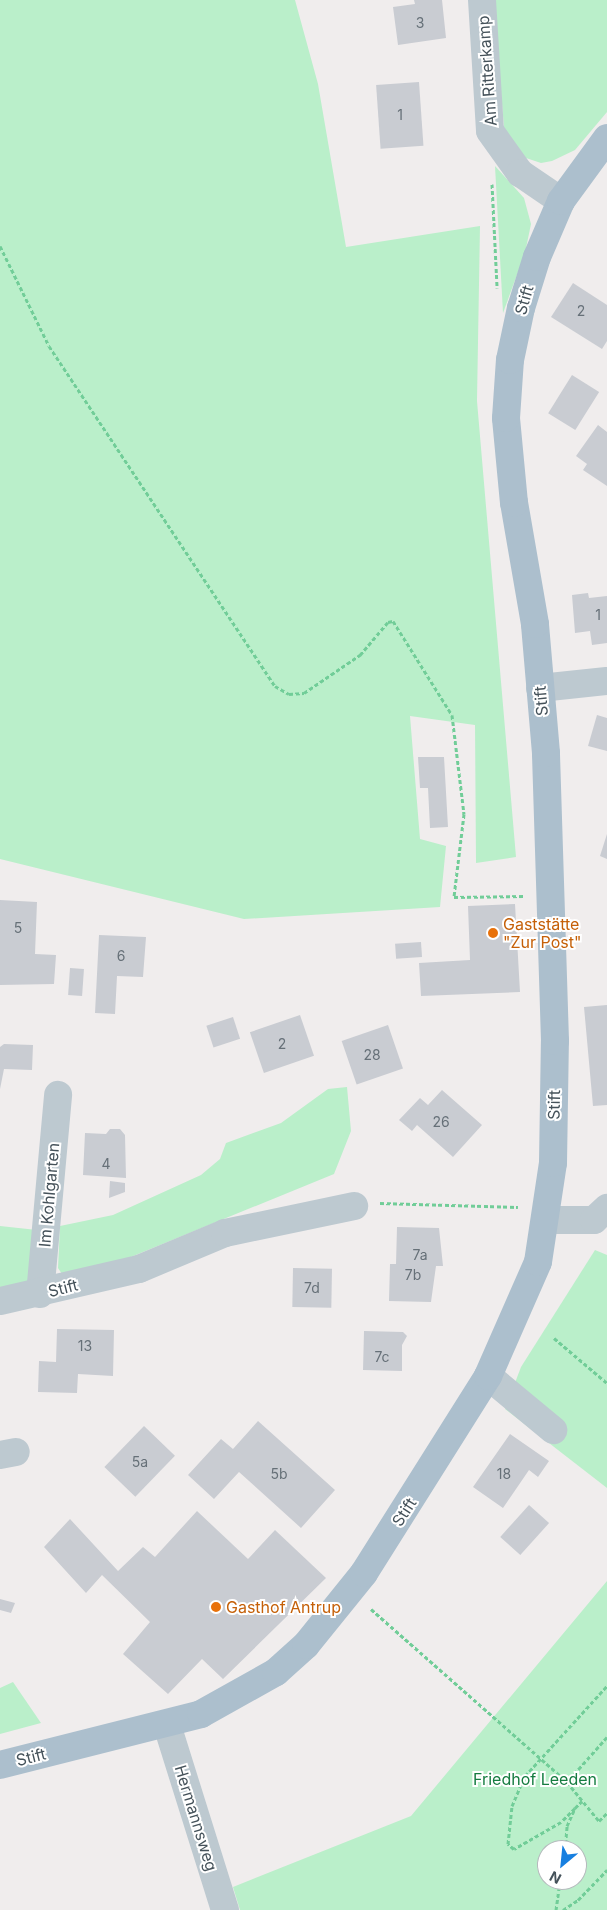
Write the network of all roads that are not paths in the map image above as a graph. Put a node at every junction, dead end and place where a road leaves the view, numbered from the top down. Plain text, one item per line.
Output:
1 (482, 0) edge
2 (607, 138) edge
3 (561, 202) junction
4 (607, 682) edge
5 (540, 688) junction
6 (58, 1095) dead end
7 (354, 1206) road end
8 (548, 1215) junction
9 (603, 1218) edge
10 (40, 1294) junction
11 (0, 1301) edge
12 (488, 1376) junction
13 (553, 1430) dead end
14 (167, 1725) junction
15 (0, 1765) edge
16 (225, 1910) edge

1 - 3 street, Am Ritterkamp
2 - 3 main road, Stift
3 - 5 main road, Stift
4 - 5 street
5 - 8 main road, Stift
6 - 10 street, Im Kohlgarten
7 - 10 street, Stift
8 - 9 street
8 - 12 main road, Stift
10 - 11 street, Stift
12 - 13 street
12 - 14 main road, Stift
14 - 15 main road, Stift
14 - 16 street, Hermannsweg

